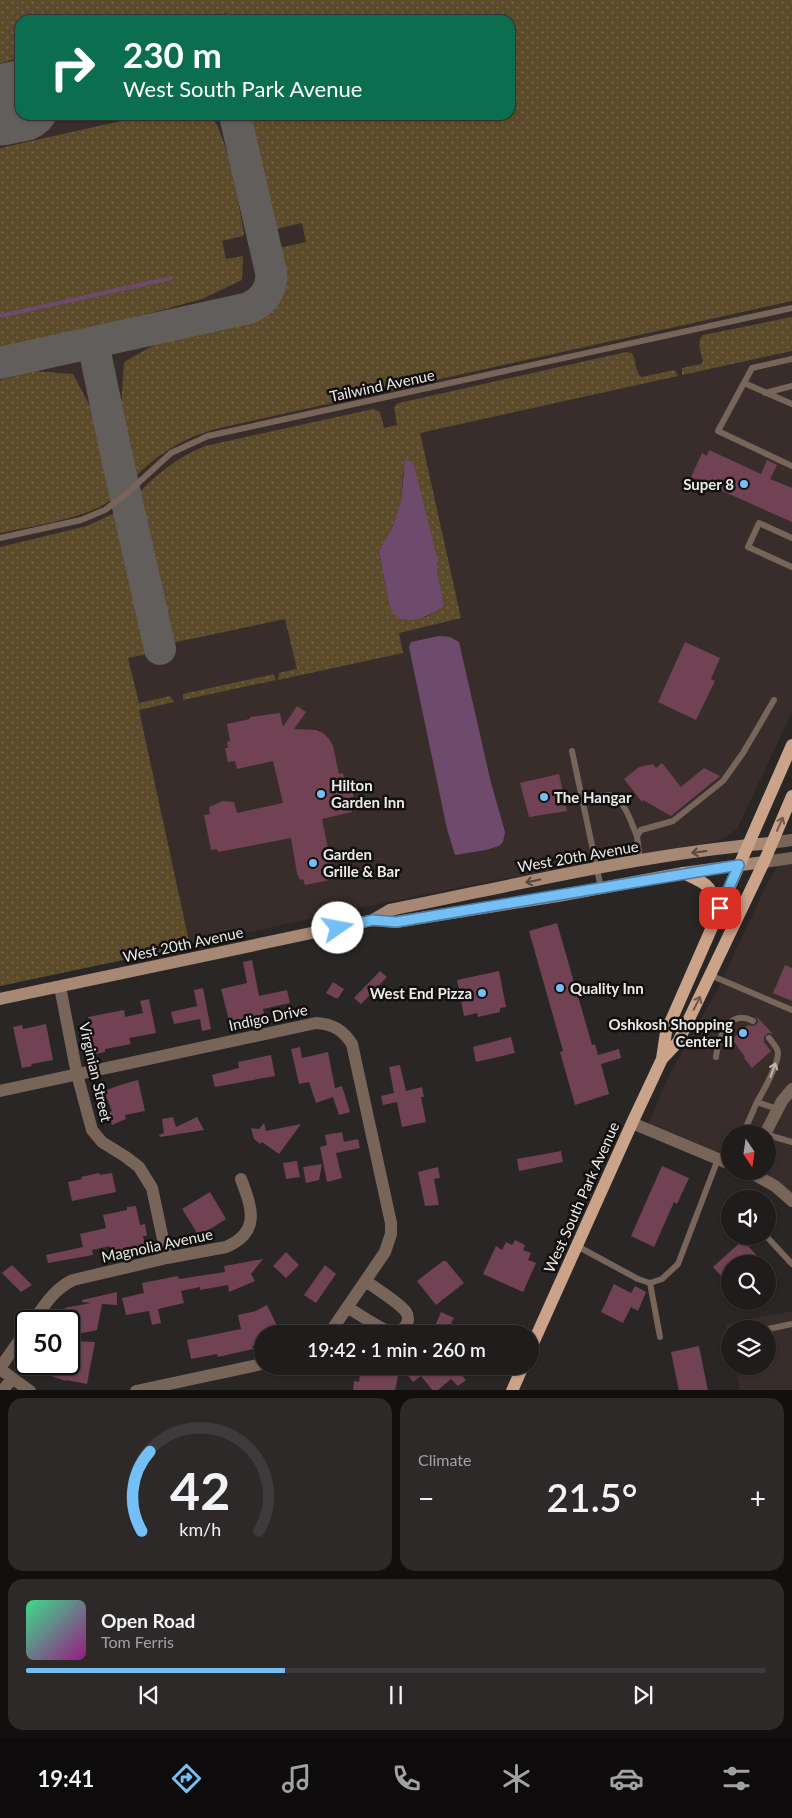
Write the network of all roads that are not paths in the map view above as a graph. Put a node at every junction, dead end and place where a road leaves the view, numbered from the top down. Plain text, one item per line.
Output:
1 (792, 308) edge
2 (792, 359) edge
3 (744, 383) junction
4 (792, 386) edge
5 (765, 392) junction
6 (792, 404) edge
7 (792, 466) edge
8 (0, 538) edge
9 (792, 538) edge
10 (792, 567) edge
11 (774, 700) dead end
12 (792, 745) edge
13 (572, 751) dead end
14 (792, 798) edge
15 (582, 800) junction
16 (637, 836) junction
17 (792, 840) edge
18 (771, 843) junction
19 (747, 845) junction
20 (792, 858) edge
21 (640, 861) junction
22 (764, 862) junction
23 (739, 865) junction
24 (598, 868) junction
25 (683, 873) junction
26 (601, 888) junction
27 (373, 920) junction
28 (714, 921) junction
29 (710, 975) junction
30 (60, 986) junction
31 (0, 999) edge
32 (792, 1010) edge
33 (752, 1021) dead end
34 (769, 1038) dead end
35 (716, 1057) dead end
36 (662, 1059) junction
37 (77, 1074) junction
38 (792, 1089) edge
39 (0, 1091) edge
40 (757, 1102) junction
41 (777, 1109) junction
42 (632, 1123) junction
43 (747, 1125) edge
44 (770, 1125) edge
45 (776, 1137) edge
46 (792, 1142) edge
47 (721, 1160) edge
48 (721, 1175) edge
49 (241, 1179) dead end
50 (764, 1180) edge
51 (792, 1201) edge
52 (774, 1245) edge
53 (577, 1246) junction
54 (167, 1258) junction
55 (792, 1264) edge
56 (366, 1282) junction
57 (650, 1283) junction
58 (348, 1308) junction
59 (41, 1310) edge
60 (792, 1324) edge
61 (336, 1325) edge
62 (776, 1328) edge
63 (539, 1330) edge
64 (660, 1337) dead end
65 (15, 1347) edge
66 (254, 1366) edge
67 (0, 1368) edge
68 (519, 1375) edge
69 (12, 1379) junction
70 (2, 1390) edge
71 (30, 1390) edge
72 (136, 1390) edge
73 (512, 1390) edge

1 - 8 lane, Tailwind Avenue
2 - 3 lane
3 - 5 lane
3 - 7 lane
4 - 5 lane
5 - 6 lane
9 - 10 lane
11 - 16 lane
12 - 19 main road, West South Park Avenue
13 - 15 lane
18 -> 14 main road, West South Park Avenue
15 - 16 lane
15 - 24 lane
16 - 21 lane
17 - 18 street, West 20th Avenue
18 - 19 main road, West 20th Avenue
18 - 22 main road, West South Park Avenue
19 -> 21 main road, West 20th Avenue
19 - 23 main road, West South Park Avenue
20 - 22 street, West 20th Avenue
21 - 24 main road, West 20th Avenue
22 - 23 main road, West 20th Avenue
22 - 29 main road, West South Park Avenue
23 - 25 main road, West 20th Avenue
23 - 28 main road, West South Park Avenue
24 - 26 lane
24 -> 27 main road, West 20th Avenue
25 - 26 main road, West 20th Avenue
25 - 28 main road
26 - 27 main road, West 20th Avenue
27 - 30 main road, West 20th Avenue
28 - 36 main road, West South Park Avenue
29 - 32 lane
36 -> 29 main road, West South Park Avenue
30 - 31 main road, West 20th Avenue
30 - 37 street, Virginian Street
33 - 35 lane
40 -> 34 lane
36 - 42 main road, West South Park Avenue
37 - 39 street, Indigo Drive
37 - 54 street, Virginian Street
37 - 56 street, Indigo Drive
38 - 41 street
40 - 41 lane
40 - 43 lane
41 - 44 street
42 - 47 street
42 - 53 main road, West South Park Avenue
45 - 46 lane
48 - 57 lane
49 - 54 street, Magnolia Avenue
50 - 51 street
52 - 55 lane
53 - 57 lane
53 - 63 main road, West South Park Avenue
54 - 59 street, Magnolia Avenue
56 - 58 street, Indigo Drive
56 - 58 street
57 - 64 lane
58 - 61 street, Indigo Drive
60 - 62 lane
65 - 67 street
66 - 72 street
67 - 69 street
68 - 73 main road
69 - 70 street
69 - 71 street

